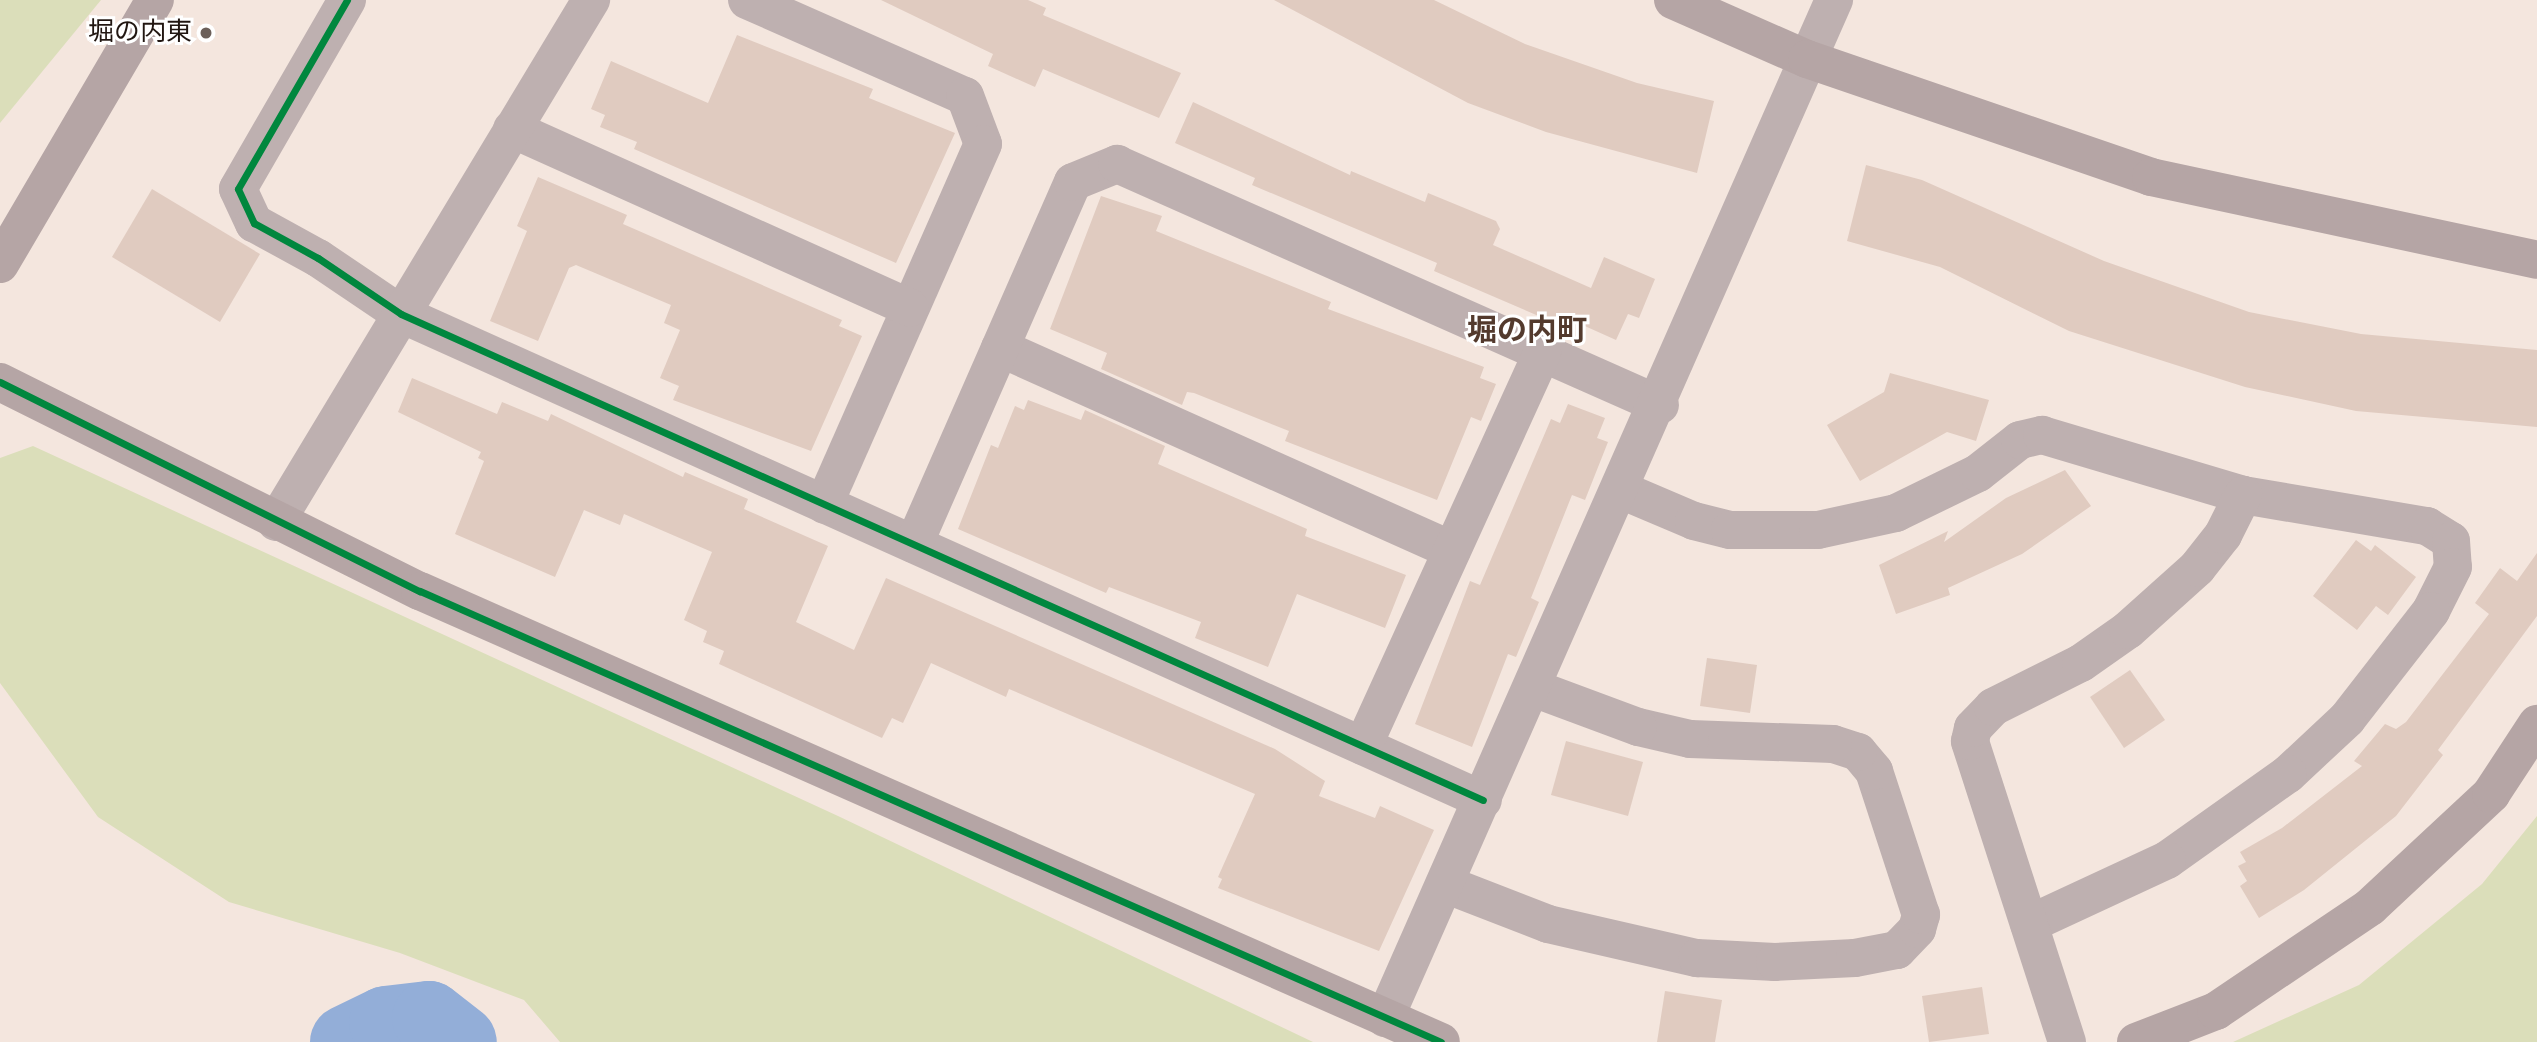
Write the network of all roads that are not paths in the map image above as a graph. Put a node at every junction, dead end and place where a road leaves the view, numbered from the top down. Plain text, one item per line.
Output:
1 (155, 0) edge
2 (347, 0) edge
3 (591, 0) edge
4 (747, 0) edge
5 (1673, 0) edge
6 (1834, 0) edge
7 (1807, 59) junction
8 (512, 129) junction
9 (2537, 260) edge
10 (0, 264) edge
11 (910, 307) junction
12 (401, 314) junction
13 (1000, 348) junction
14 (1542, 352) junction
15 (0, 382) edge
16 (1660, 405) junction
17 (1621, 490) junction
18 (2243, 495) junction
19 (824, 504) junction
20 (276, 522) junction
21 (914, 544) junction
22 (1452, 550) junction
23 (1533, 688) junction
24 (2537, 724) edge
25 (1363, 746) junction
26 (1483, 800) junction
27 (1445, 884) junction
28 (2029, 924) junction
29 (1385, 1018) junction
30 (1441, 1042) edge
31 (2067, 1042) edge
32 (2136, 1042) edge

1 - 10 street
2 - 12 street
3 - 8 street
4 - 11 street
5 - 7 street
6 - 7 street
7 - 9 street
7 - 16 street
8 - 11 street
8 - 12 street
11 - 19 street
12 - 19 street
12 - 20 street
13 - 14 street
13 - 21 street
13 - 22 street
14 - 16 street
14 - 22 street
15 - 20 street
16 - 17 street
17 - 18 street
17 - 23 street
18 - 28 street
18 - 28 street
19 - 21 street
20 - 29 street
21 - 25 street
22 - 25 street
23 - 26 street
23 - 27 street
24 - 32 street
25 - 26 street
26 - 27 street
27 - 29 street
28 - 31 street
29 - 30 street

